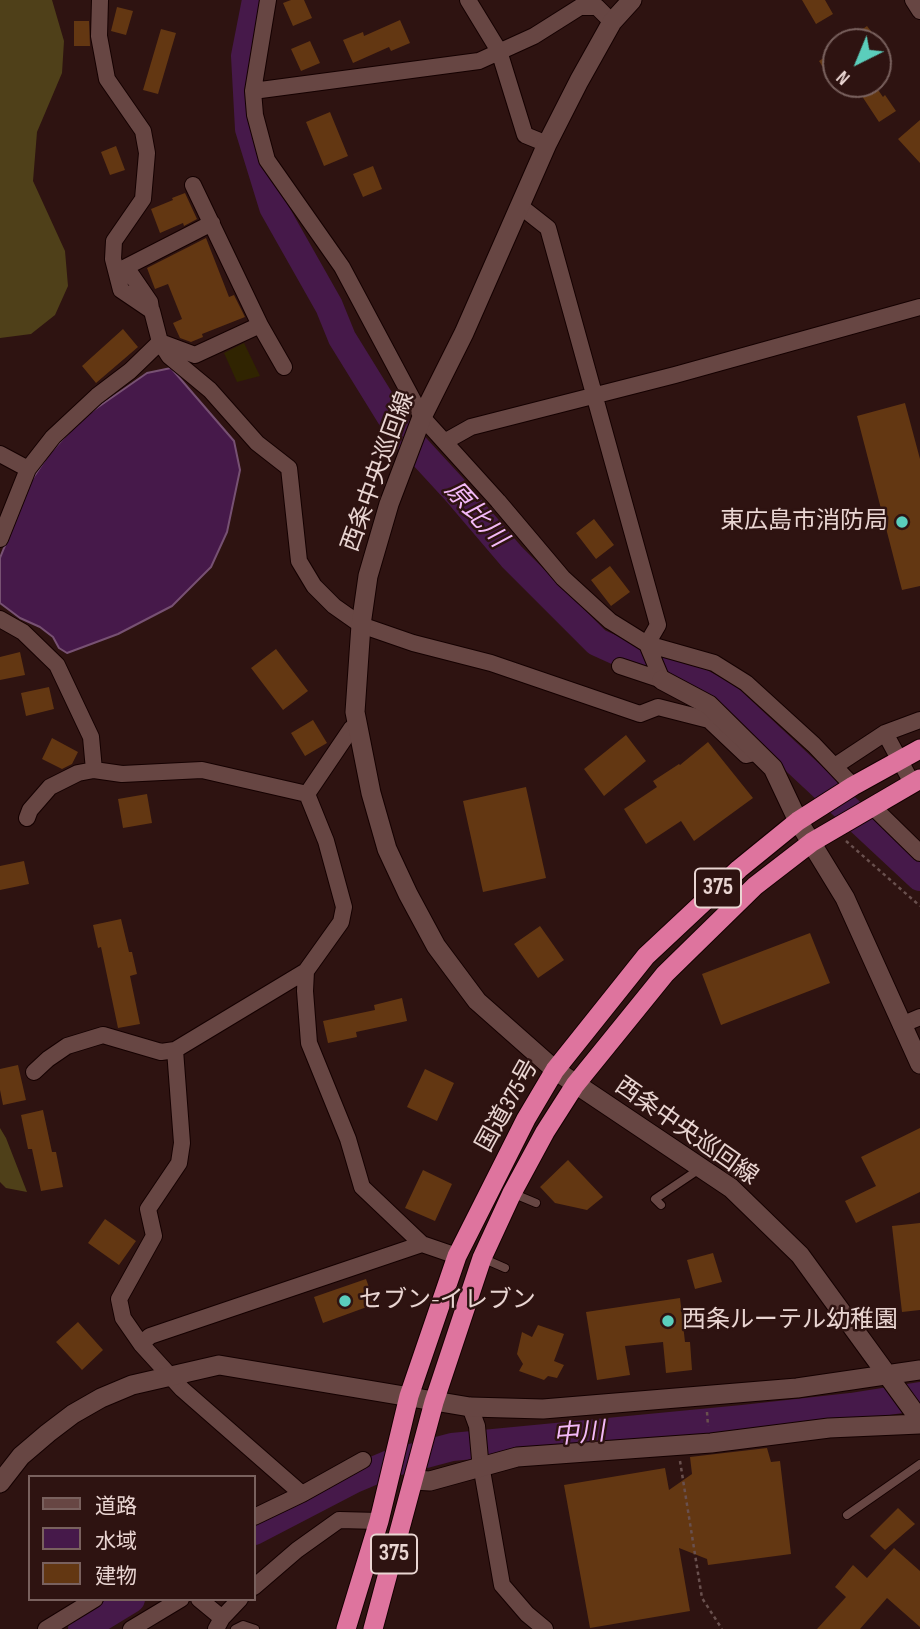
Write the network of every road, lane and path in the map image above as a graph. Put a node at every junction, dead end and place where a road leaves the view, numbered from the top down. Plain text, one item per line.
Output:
1 (100, 0) edge
2 (268, 0) edge
3 (468, 0) edge
4 (632, 0) edge
5 (913, 0) edge
6 (920, 11) edge
7 (612, 22) junction
8 (499, 51) junction
9 (253, 91) junction
10 (547, 144) junction
11 (193, 184) dead end
12 (520, 206) junction
13 (212, 223) junction
14 (920, 307) edge
15 (152, 311) junction
16 (260, 325) junction
17 (160, 342) junction
18 (284, 367) dead end
19 (596, 395) junction
20 (420, 423) junction
21 (446, 441) junction
22 (0, 454) edge
23 (28, 470) junction
24 (0, 539) edge
25 (0, 619) edge
26 (361, 625) junction
27 (647, 644) junction
28 (620, 666) dead end
29 (663, 680) junction
30 (920, 720) edge
31 (357, 724) junction
32 (885, 733) junction
33 (920, 749) edge
34 (758, 752) junction
35 (899, 760) junction
36 (835, 766) junction
37 (94, 770) junction
38 (916, 781) edge
39 (853, 786) junction
40 (307, 794) junction
41 (872, 806) junction
42 (27, 818) dead end
43 (798, 821) junction
44 (833, 830) junction
45 (812, 842) junction
46 (920, 853) edge
47 (920, 906) edge
48 (306, 971) junction
49 (911, 1021) edge
50 (175, 1050) junction
51 (920, 1064) edge
52 (555, 1070) junction
53 (34, 1072) dead end
54 (575, 1085) junction
55 (701, 1168) junction
56 (512, 1192) junction
57 (536, 1203) dead end
58 (661, 1205) dead end
59 (422, 1244) junction
60 (457, 1256) junction
61 (482, 1258) junction
62 (505, 1268) dead end
63 (141, 1344) junction
64 (920, 1370) edge
65 (169, 1375) junction
66 (891, 1379) junction
67 (705, 1395) junction
68 (409, 1396) junction
69 (434, 1402) junction
70 (470, 1407) junction
71 (920, 1421) edge
72 (710, 1443) junction
73 (677, 1444) junction
74 (363, 1460) dead end
75 (481, 1463) junction
76 (920, 1464) edge
77 (414, 1480) junction
78 (0, 1483) edge
79 (302, 1494) junction
80 (381, 1514) junction
81 (847, 1515) dead end
82 (256, 1516) edge
83 (256, 1585) edge
84 (92, 1601) edge
85 (178, 1601) edge
86 (201, 1601) edge
87 (239, 1601) edge
88 (224, 1626) edge
89 (46, 1629) edge
90 (131, 1629) edge
91 (255, 1629) edge
92 (346, 1629) edge
93 (373, 1629) edge
94 (545, 1629) edge
95 (722, 1629) edge

1 - 15 street
2 - 9 street
3 - 8 street
4 - 7 street, 西条中央巡回線
5 - 6 street
7 - 8 street
7 - 10 street, 西条中央巡回線
8 - 9 street
8 - 10 street
9 - 20 street
10 - 12 street, 西条中央巡回線
11 - 13 street
12 - 19 street
12 - 20 street, 西条中央巡回線
13 - 15 street
13 - 16 street
14 - 19 street
15 - 17 street
16 - 17 street
16 - 18 street
17 - 23 street
17 - 26 street
19 - 21 street
19 - 27 street
20 - 21 street
20 - 26 street, 西条中央巡回線
21 - 27 street
22 - 23 street
23 - 24 street
25 - 37 street
26 - 31 street, 西条中央巡回線
26 - 34 street
27 - 29 street
27 - 36 street
28 - 29 street
29 - 34 street
30 - 32 street
31 - 40 street
31 - 52 street, 西条中央巡回線
32 - 35 street
32 - 36 street
33 - 35 highway, 国道375号 / 375
34 - 43 street
35 - 38 street
35 - 39 highway, 国道375号 / 375
36 - 39 street
37 - 40 street
37 - 42 street
38 - 41 highway, 国道375号 / 375
39 - 43 highway, 国道375号 / 375
40 - 48 street
41 - 44 highway, 国道375号 / 375
41 - 46 street
43 - 45 street
43 - 52 highway, 国道375号 / 375
44 - 45 highway, 国道375号 / 375
44 - 47 path
45 - 49 street
45 - 54 highway, 国道375号 / 375
48 - 50 street
48 - 59 street
49 - 51 street
50 - 53 street
50 - 63 street
52 - 54 street, 西条中央巡回線
52 - 60 highway, 国道375号 / 375
54 - 55 street, 西条中央巡回線
54 - 56 highway, 国道375号 / 375
55 - 58 lane
55 - 66 street, 西条中央巡回線
56 - 57 lane
56 - 61 highway, 国道375号 / 375
59 - 60 street
59 - 63 street
60 - 68 highway, 国道375号 / 375
61 - 62 lane
61 - 69 highway, 国道375号 / 375
63 - 65 street
64 - 66 street
65 - 68 street
65 - 78 street
65 - 79 street
66 - 67 street
66 - 71 street, 西条中央巡回線
67 - 70 street
67 - 72 path
68 - 69 street
68 - 80 highway, 国道375号 / 375
69 - 70 street
69 - 77 highway, 国道375号 / 375
70 - 75 street
71 - 72 street
72 - 73 street
73 - 75 street
73 - 95 path
74 - 79 street
75 - 77 street
75 - 94 street
76 - 81 lane
77 - 93 highway, 国道375号 / 375
79 - 82 street
80 - 83 street
80 - 92 highway, 国道375号 / 375
84 - 89 street
85 - 90 street
86 - 88 street
87 - 88 street
88 - 91 lane

